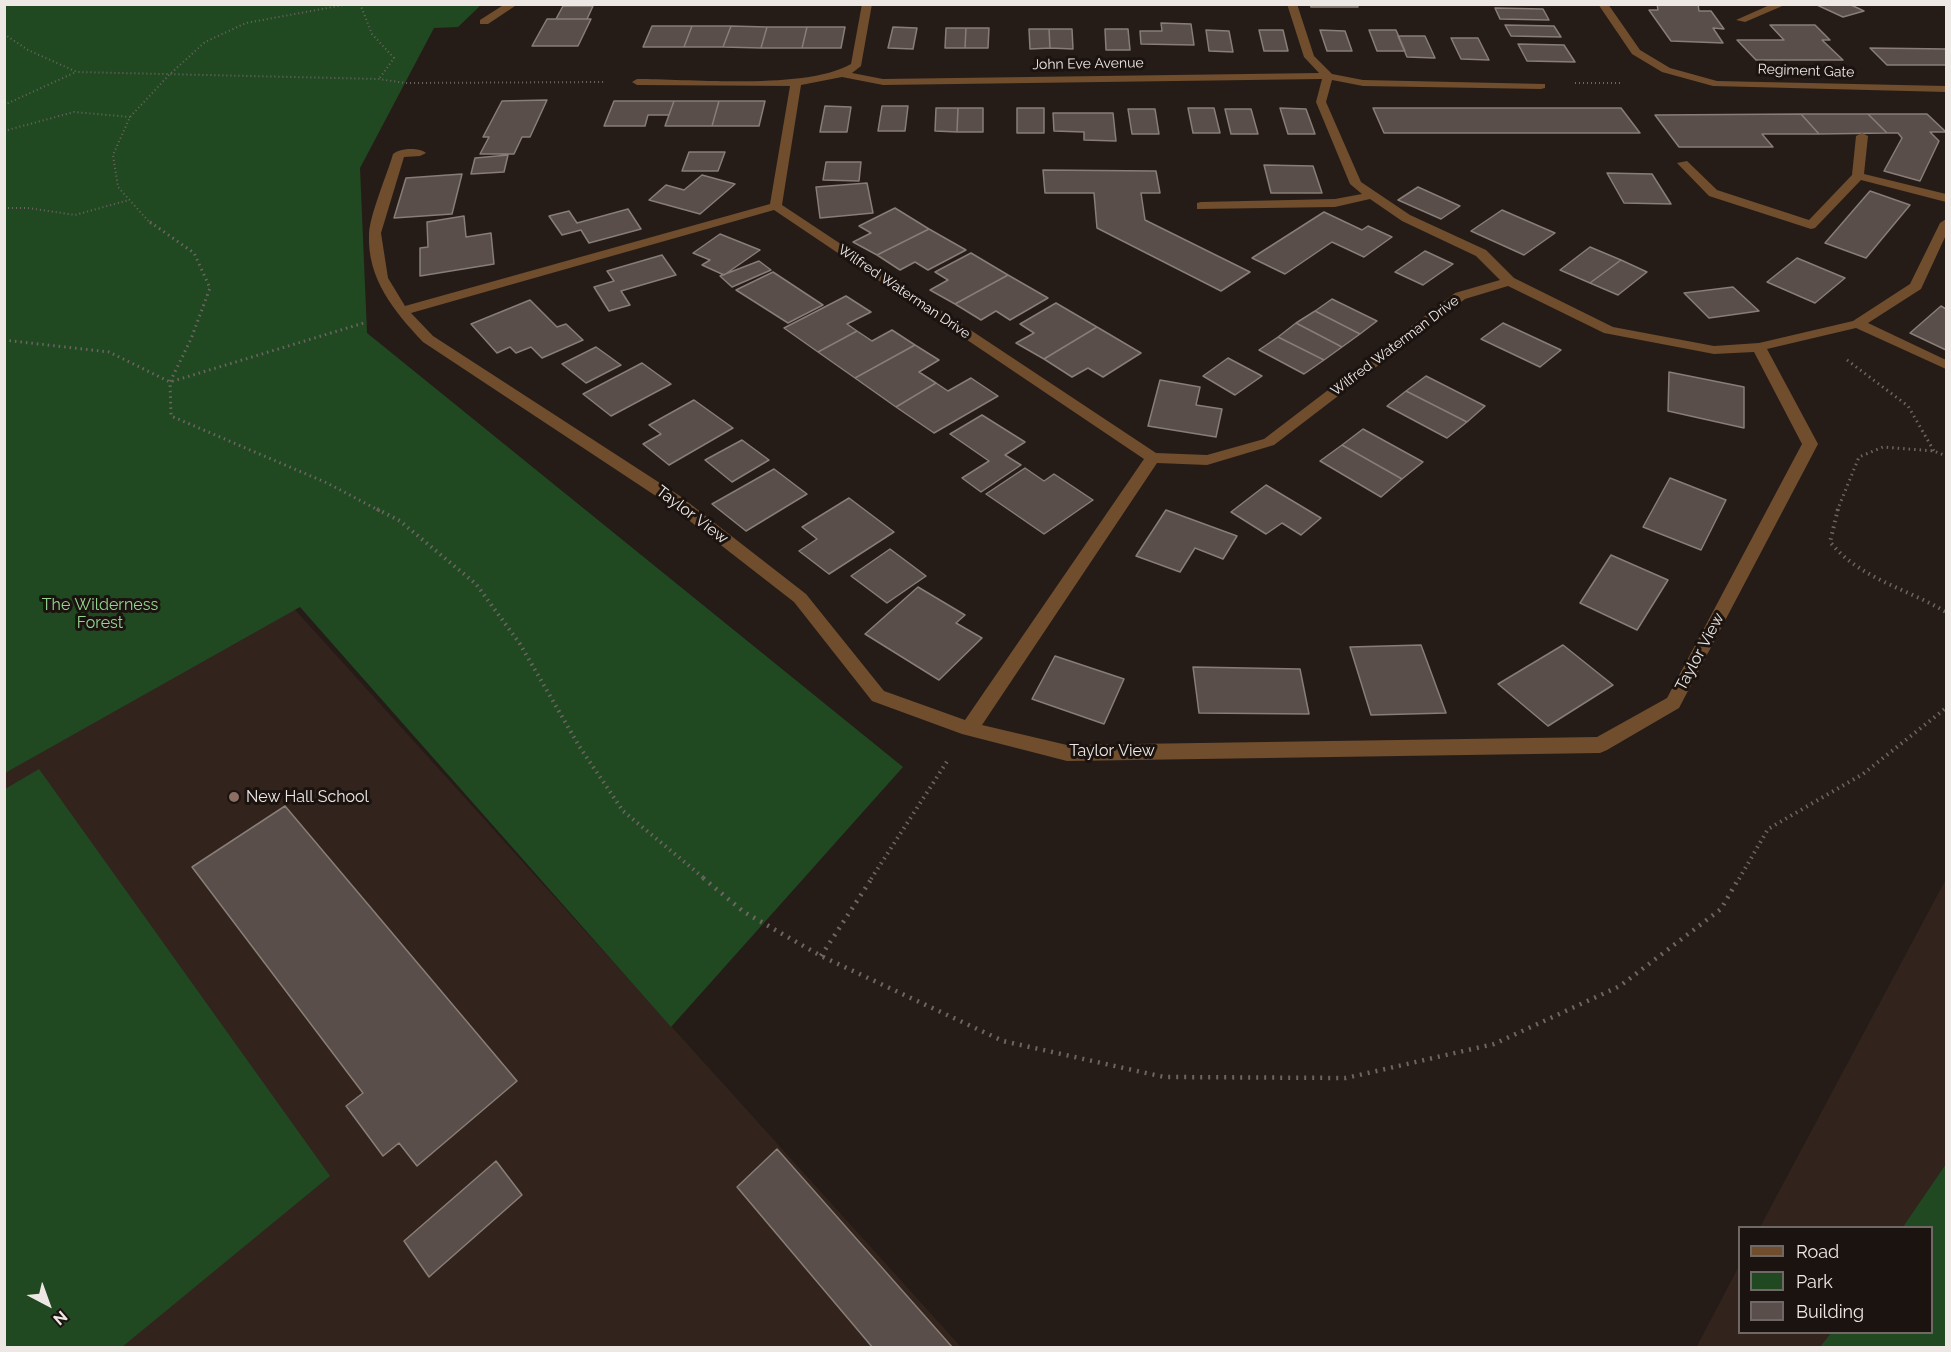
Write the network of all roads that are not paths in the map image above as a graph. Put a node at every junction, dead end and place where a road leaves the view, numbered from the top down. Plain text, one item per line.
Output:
1 (513, 4) edge
2 (867, 4) edge
3 (1292, 4) edge
4 (1603, 4) edge
5 (1782, 4) edge
6 (1741, 20) dead end
7 (484, 22) dead end
8 (842, 74) junction
9 (1328, 76) junction
10 (637, 82) road end
11 (796, 83) junction
12 (1541, 86) road end
13 (1932, 89) junction
14 (1947, 89) edge
15 (1947, 103) edge
16 (1862, 136) dead end
17 (420, 153) dead end
18 (1683, 163) dead end
19 (1858, 176) junction
20 (1372, 195) junction
21 (1947, 198) edge
22 (1201, 206) dead end
23 (776, 207) junction
24 (1947, 223) edge
25 (1509, 281) junction
26 (402, 311) junction
27 (1858, 324) junction
28 (1759, 347) junction
29 (1947, 364) edge
30 (1153, 458) junction
31 (969, 729) junction

1 - 7 street
2 - 8 street
3 - 9 street
4 - 13 street, Regiment Gate
5 - 6 street
8 - 9 street, John Eve Avenue
8 - 11 street, John Eve Avenue
9 - 12 street, John Eve Avenue
9 - 20 street
10 - 11 street, John Eve Avenue
11 - 23 street
13 - 14 street, Regiment Gate
13 - 15 street
16 - 19 street
17 - 26 street, Taylor View
18 - 19 street
19 - 21 street
20 - 22 street
20 - 25 street
23 - 26 street
23 - 30 street, Wilfred Waterman Drive
24 - 27 street
25 - 28 street
25 - 30 street, Wilfred Waterman Drive
26 - 31 street, Taylor View
27 - 28 street
27 - 29 street
28 - 31 street, Taylor View
30 - 31 street

